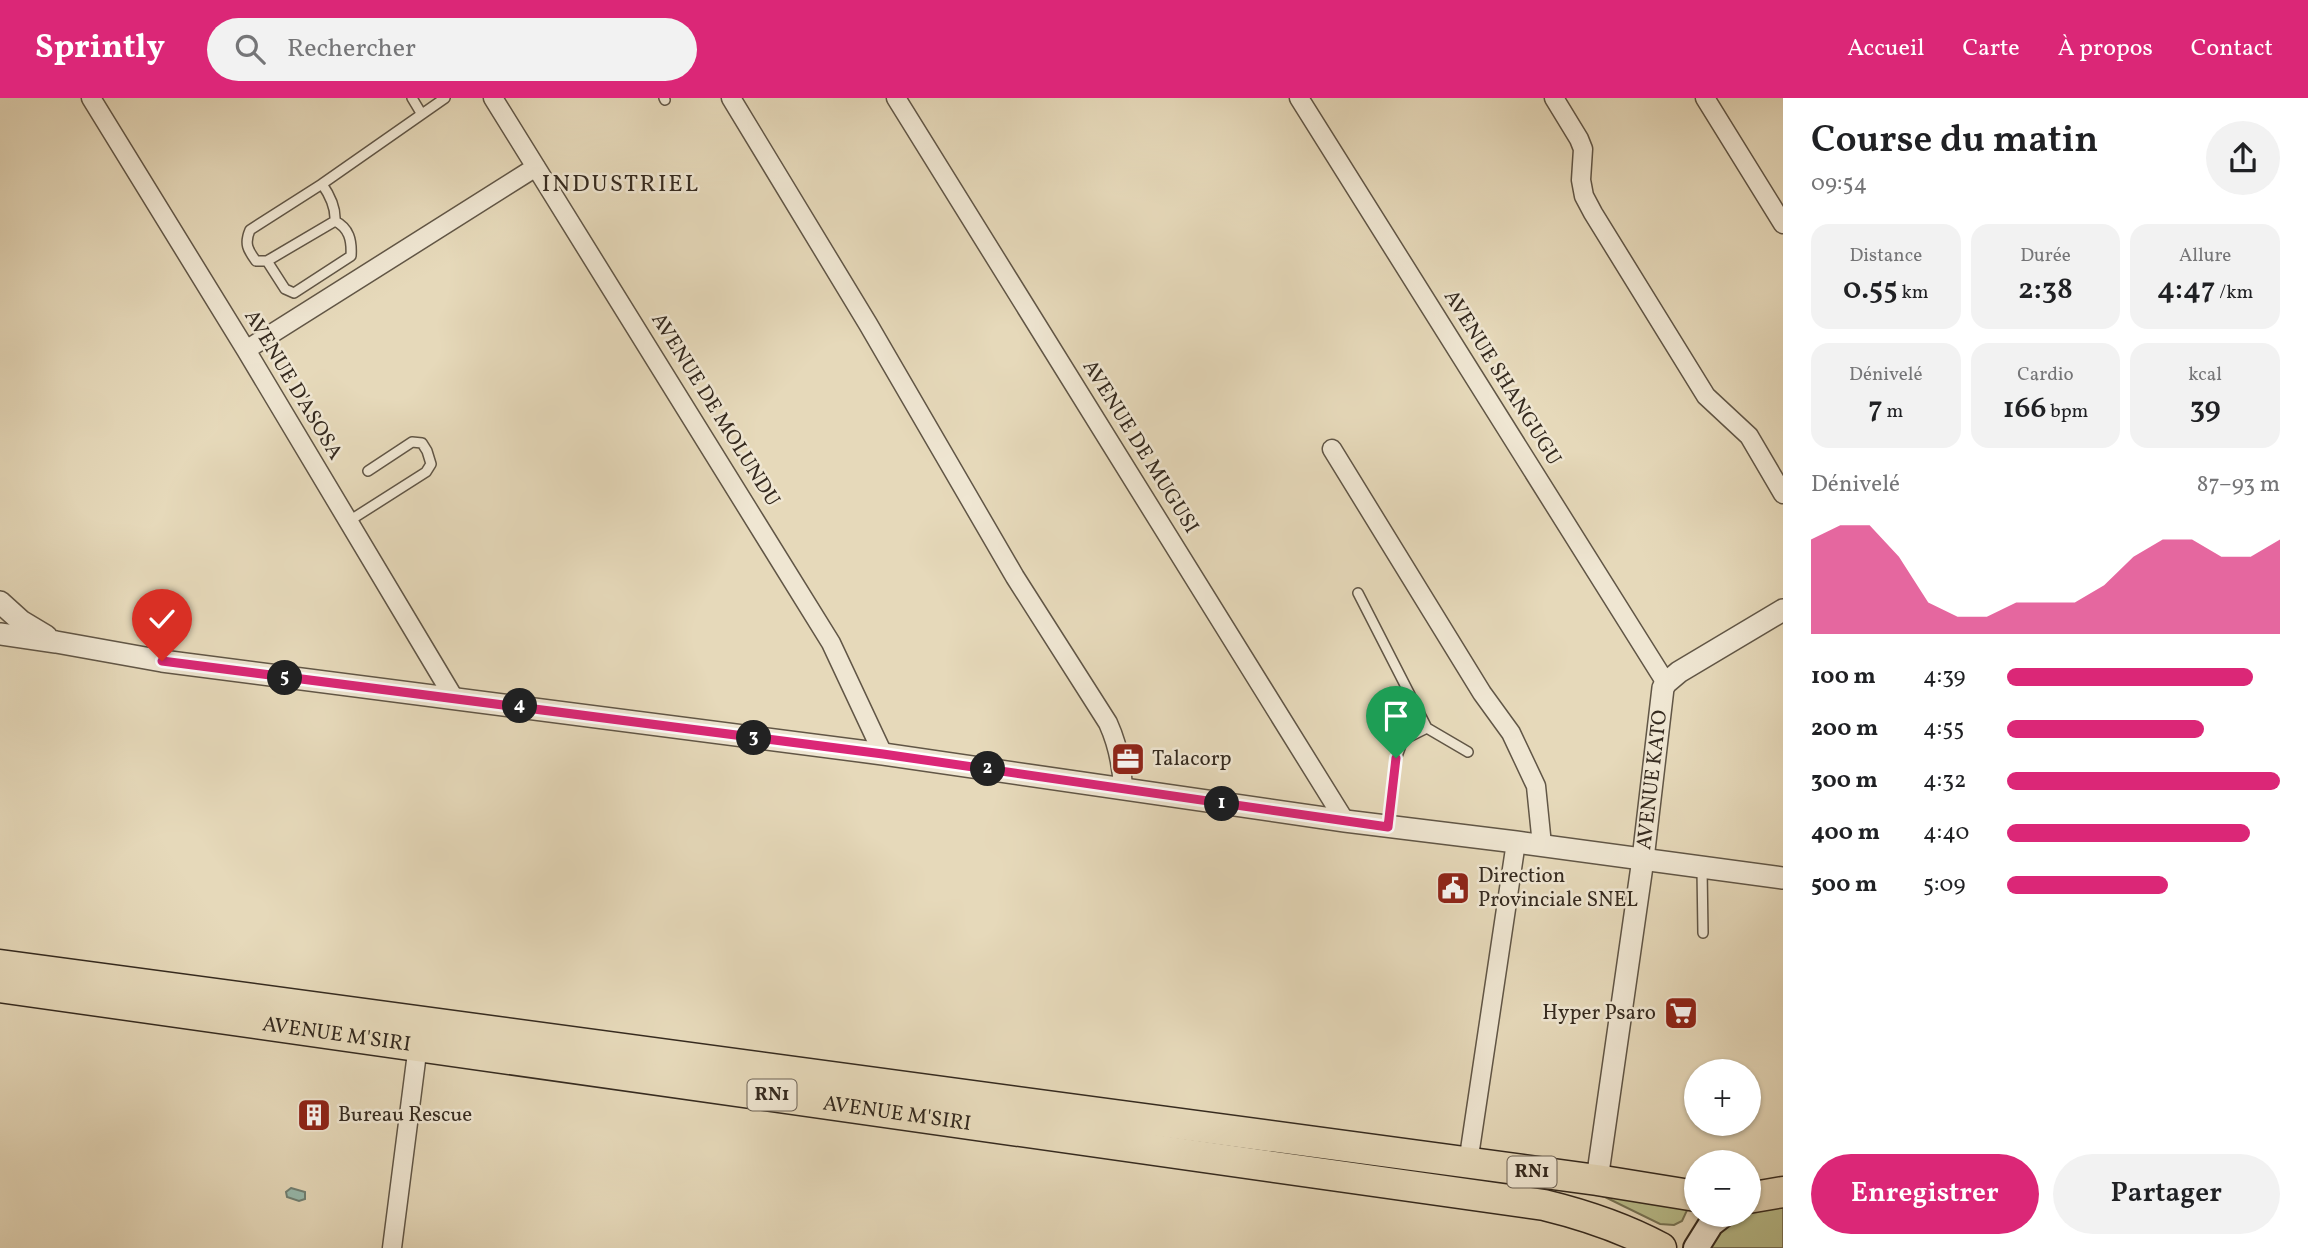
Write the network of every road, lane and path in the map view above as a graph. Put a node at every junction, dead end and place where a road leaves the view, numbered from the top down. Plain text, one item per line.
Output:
1 (91, 98) edge
2 (412, 98) edge
3 (445, 98) edge
4 (494, 98) edge
5 (731, 98) edge
6 (896, 98) edge
7 (1299, 98) edge
8 (1554, 98) edge
9 (1705, 98) edge
10 (421, 113) junction
11 (536, 167) junction
12 (322, 184) junction
13 (335, 220) junction
14 (1783, 224) edge
15 (267, 261) junction
16 (246, 351) junction
17 (1332, 449) dead end
18 (368, 471) dead end
19 (1783, 495) edge
20 (348, 522) junction
21 (1358, 593) dead end
22 (0, 601) edge
23 (1783, 610) edge
24 (0, 634) edge
25 (56, 642) junction
26 (1666, 683) junction
27 (454, 698) junction
28 (1427, 728) junction
29 (1468, 752) dead end
30 (883, 754) junction
31 (1123, 789) junction
32 (1345, 821) junction
33 (1388, 827) junction
34 (1516, 842) junction
35 (1542, 845) junction
36 (1643, 859) junction
37 (1702, 866) junction
38 (1783, 878) edge
39 (1703, 933) dead end
40 (0, 965) edge
41 (0, 987) edge
42 (418, 1045) junction
43 (1468, 1163) junction
44 (1597, 1180) junction
45 (1684, 1194) edge
46 (1602, 1222) junction
47 (1710, 1227) edge
48 (392, 1248) edge
49 (1618, 1248) edge
50 (1661, 1248) edge
51 (1696, 1248) edge

1 - 16 street, AVENUE D'ASOSA
2 - 10 lane
3 - 10 lane
4 - 11 street, AVENUE DE MOLUNDU
5 - 31 street
6 - 32 street, AVENUE DE MUGUSI
7 - 26 street, AVENUE SHANGUGU
8 - 19 street
9 - 14 street
10 - 12 lane
11 - 16 street
11 - 30 street, AVENUE DE MOLUNDU
12 - 13 lane
12 - 15 lane
13 - 15 lane
13 - 15 lane
16 - 20 street, AVENUE D'ASOSA
17 - 35 street
18 - 20 lane
20 - 27 street, AVENUE D'ASOSA
21 - 28 lane
22 - 25 street
23 - 26 street, AVENUE KATO
24 - 25 street
25 - 27 street
26 - 36 street, AVENUE KATO
27 - 30 street
28 - 29 lane
28 - 33 lane
30 - 31 street
31 - 32 street
32 - 33 street
33 - 34 street
34 - 35 street
34 - 43 street
35 - 36 street
36 - 37 street
36 - 44 street, AVENUE KATO
37 - 38 street
37 - 39 lane
40 - 43 highway, AVENUE M'SIRI / RN1
41 - 42 highway, AVENUE M'SIRI / RN1
42 - 46 highway, AVENUE M'SIRI / RN1
42 - 48 street
43 - 44 highway, RN1
44 - 45 highway, RN1
46 - 49 highway
46 - 50 highway, RN1
47 - 51 main road

